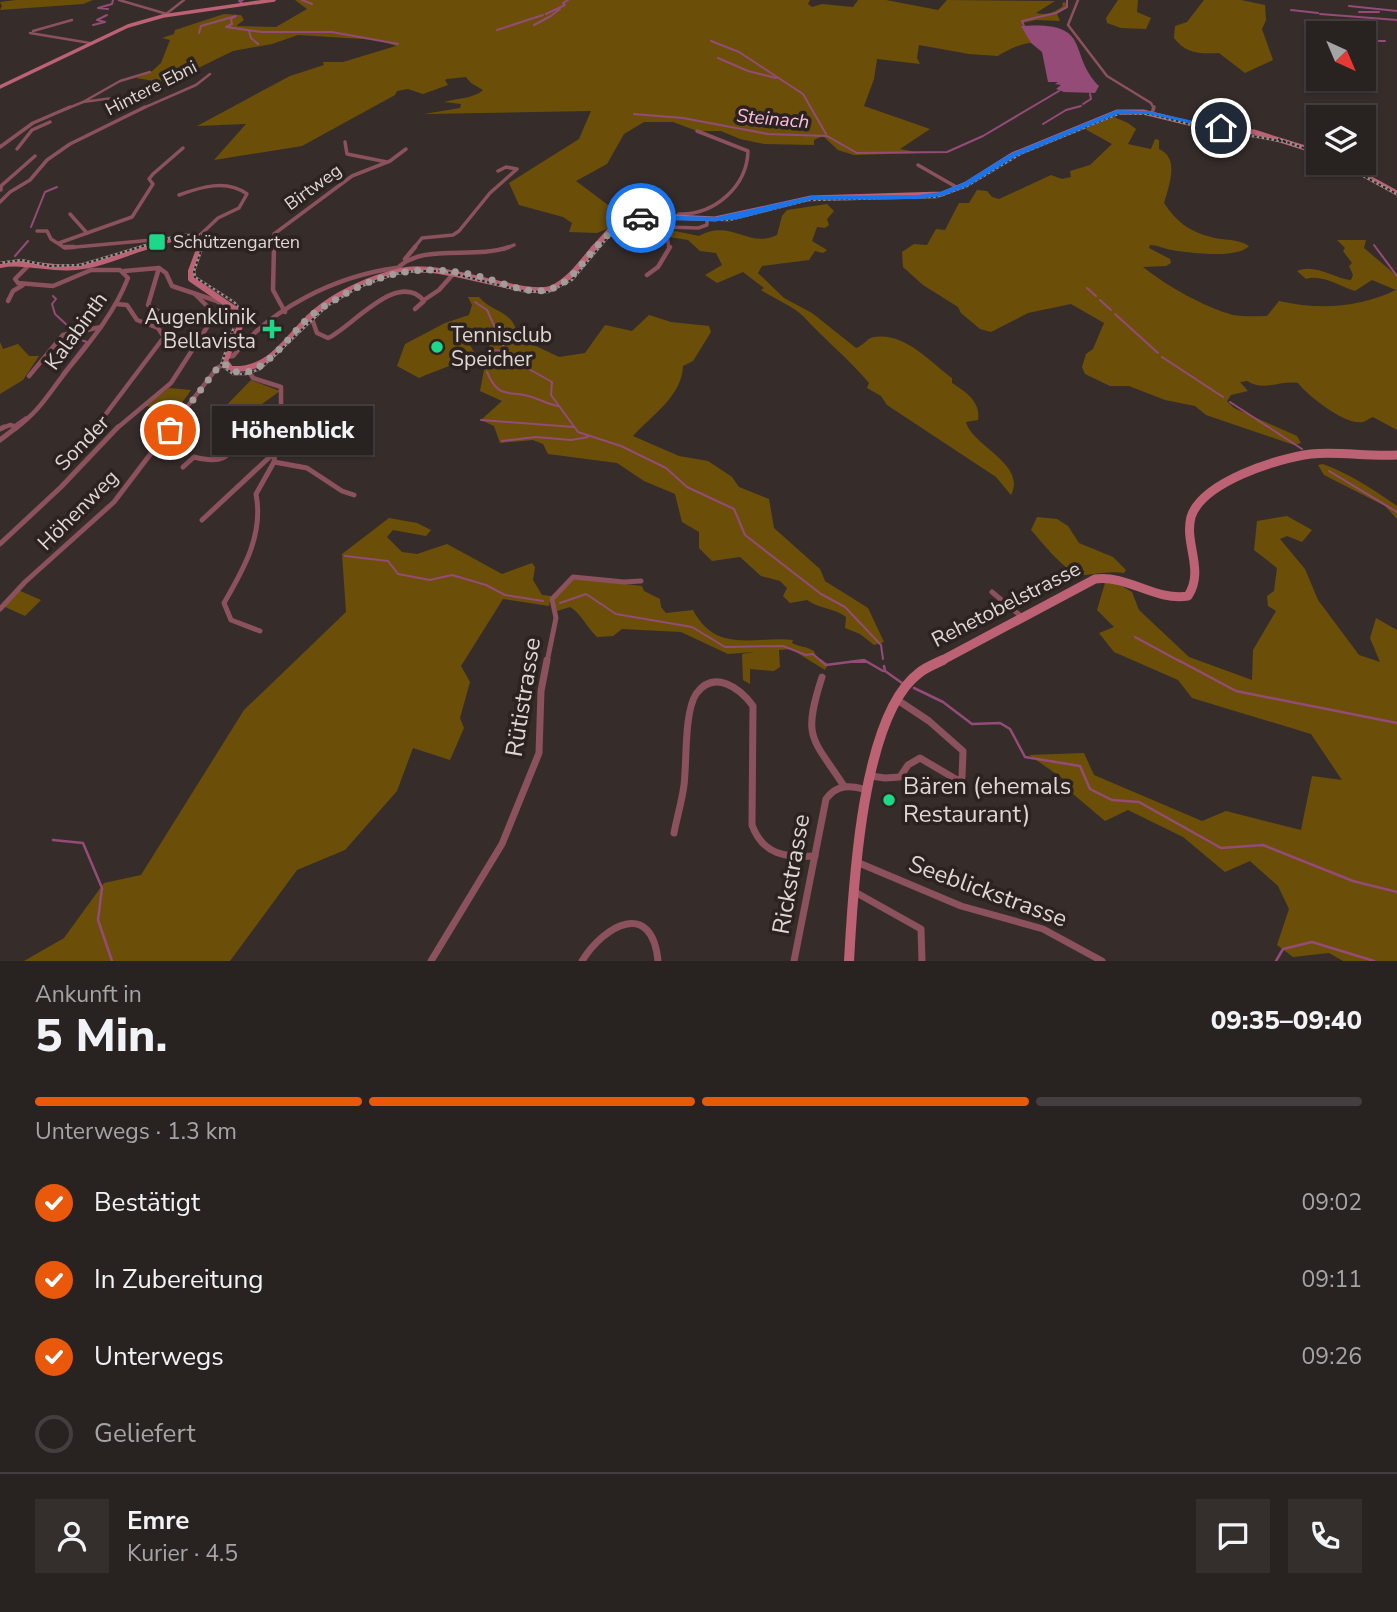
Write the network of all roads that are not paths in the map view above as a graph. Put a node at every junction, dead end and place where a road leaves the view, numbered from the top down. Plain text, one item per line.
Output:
1 (119, 0) edge
2 (184, 0) edge
3 (274, 0) edge
4 (1078, 0) edge
5 (166, 14) junction
6 (72, 20) dead end
7 (90, 44) junction
8 (150, 72) dead end
9 (210, 74) dead end
10 (0, 87) edge
11 (120, 97) dead end
12 (83, 102) junction
13 (1152, 113) junction
14 (46, 118) junction
15 (50, 122) junction
16 (41, 130) dead end
17 (697, 131) dead end
18 (345, 142) dead end
19 (0, 147) edge
20 (183, 148) dead end
21 (1306, 148) edge
22 (17, 149) dead end
23 (406, 149) dead end
24 (35, 156) dead end
25 (387, 162) junction
26 (918, 164) dead end
27 (498, 171) dead end
28 (1364, 175) edge
29 (958, 188) junction
30 (1, 190) edge
31 (10, 192) junction
32 (1397, 193) edge
33 (179, 195) dead end
34 (0, 202) edge
35 (70, 214) dead end
36 (676, 217) junction
37 (707, 219) junction
38 (37, 231) dead end
39 (87, 233) junction
40 (198, 237) junction
41 (174, 239) junction
42 (59, 243) junction
43 (514, 245) dead end
44 (405, 259) junction
45 (30, 264) junction
46 (0, 265) edge
47 (159, 268) junction
48 (396, 270) junction
49 (124, 271) junction
50 (456, 271) junction
51 (647, 275) dead end
52 (23, 285) junction
53 (195, 294) junction
54 (424, 300) junction
55 (8, 302) dead end
56 (116, 304) junction
57 (415, 309) dead end
58 (236, 311) junction
59 (285, 312) junction
60 (166, 316) dead end
61 (308, 317) junction
62 (101, 327) junction
63 (226, 360) junction
64 (248, 370) junction
65 (29, 376) dead end
66 (281, 407) junction
67 (15, 427) junction
68 (96, 427) dead end
69 (0, 429) edge
70 (0, 440) edge
71 (274, 453) junction
72 (1397, 455) edge
73 (274, 462) junction
74 (183, 467) dead end
75 (354, 495) dead end
76 (202, 520) dead end
77 (0, 544) edge
78 (641, 580) dead end
79 (992, 592) dead end
80 (0, 609) edge
81 (1022, 617) junction
82 (260, 631) dead end
83 (822, 677) dead end
84 (897, 699) junction
85 (870, 776) junction
86 (844, 786) junction
87 (867, 790) junction
88 (674, 833) dead end
89 (815, 856) junction
90 (859, 863) junction
91 (855, 892) junction
92 (431, 961) edge
93 (582, 961) edge
94 (658, 961) edge
95 (794, 961) edge
96 (849, 961) edge
97 (922, 961) edge
98 (1102, 961) edge

1 - 5 street
2 - 5 street
3 - 5 main road
4 - 13 street
5 - 7 main road
6 - 7 street
7 - 10 main road
8 - 12 street
9 - 31 street, Hintere Ebni
11 - 12 street
12 - 14 street
13 - 21 main road
13 - 29 main road
14 - 15 street
14 - 19 street
15 - 16 street
15 - 22 street
17 - 36 street
18 - 25 street
20 - 39 street
23 - 25 street, Birtweg
24 - 30 street
25 - 59 street, Birtweg
26 - 29 street
27 - 44 street
28 - 32 main road
29 - 37 main road
30 - 31 street
31 - 34 street, Hintere Ebni
33 - 40 street
35 - 39 street
36 - 37 main road
36 - 50 main road
37 - 51 street
38 - 42 street
39 - 42 street
40 - 41 main road
40 - 58 main road
41 - 42 street
41 - 45 main road
43 - 44 street
44 - 48 street
45 - 46 main road
45 - 52 street
47 - 49 street
47 - 53 street
47 - 60 street
48 - 50 main road
48 - 59 street, Höhenweg
48 - 61 main road
49 - 52 street, Kalabinth
49 - 56 street, Kalabinth
50 - 54 street
52 - 55 street
53 - 58 street
53 - 77 street, Sonder
54 - 57 street
54 - 61 street
56 - 62 street, Kalabinth
56 - 68 street
58 - 63 main road
59 - 63 street, Höhenweg
61 - 64 main road
62 - 65 street
62 - 67 street, Kalabinth
63 - 64 main road
63 - 80 street, Höhenweg
64 - 66 street
66 - 71 street
66 - 74 street
67 - 69 street
67 - 70 street, Kalabinth
71 - 73 street
71 - 76 street
72 - 81 main road, Rehetobelstrasse
73 - 75 street
73 - 82 street
78 - 92 street, Rütistrasse
79 - 81 street
81 - 84 main road, Rehetobelstrasse
83 - 86 street
84 - 85 main road, Rehetobelstrasse
84 - 85 street
85 - 87 main road, Rehetobelstrasse
86 - 87 street
86 - 89 street, Rickstrasse
87 - 90 main road, Rehetobelstrasse
88 - 89 street
89 - 95 street, Rickstrasse
90 - 91 main road, Rehetobelstrasse
90 - 98 street, Seeblickstrasse
91 - 96 main road, Rehetobelstrasse
91 - 97 street
93 - 94 street

